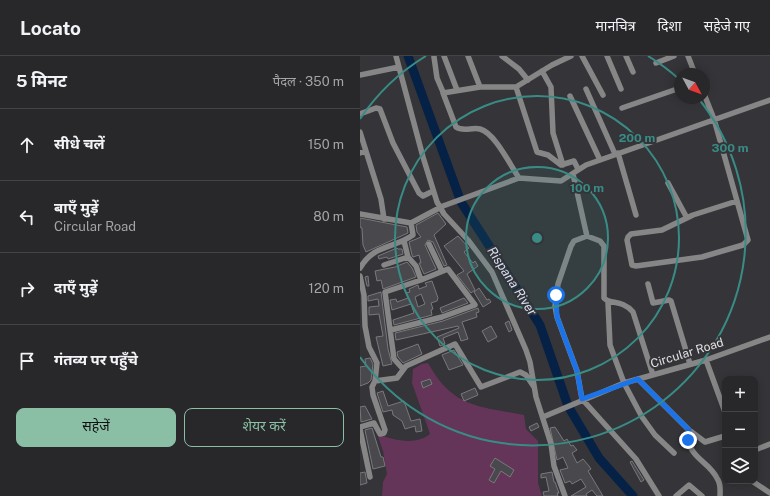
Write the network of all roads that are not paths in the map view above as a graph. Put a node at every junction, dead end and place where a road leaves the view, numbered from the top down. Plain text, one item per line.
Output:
1 (396, 56) edge
2 (444, 56) edge
3 (468, 56) edge
4 (502, 56) edge
5 (570, 56) edge
6 (582, 56) edge
7 (606, 56) edge
8 (626, 56) edge
9 (674, 56) edge
10 (688, 56) edge
11 (434, 57) dead end
12 (656, 63) dead end
13 (399, 67) junction
14 (693, 68) edge
15 (542, 71) junction
16 (633, 72) dead end
17 (360, 75) edge
18 (528, 80) junction
19 (480, 86) junction
20 (516, 87) junction
21 (586, 89) dead end
22 (621, 89) dead end
23 (456, 90) junction
24 (674, 90) edge
25 (444, 92) junction
26 (603, 95) dead end
27 (570, 96) dead end
28 (770, 100) edge
29 (708, 104) edge
30 (622, 108) dead end
31 (360, 114) edge
32 (714, 119) junction
33 (360, 132) edge
34 (366, 151) junction
35 (360, 153) edge
36 (617, 153) junction
37 (600, 160) junction
38 (563, 165) junction
39 (576, 171) junction
40 (518, 178) junction
41 (668, 183) dead end
42 (433, 191) junction
43 (737, 201) junction
44 (442, 207) junction
45 (360, 214) edge
46 (636, 215) dead end
47 (687, 218) junction
48 (384, 219) junction
49 (411, 223) junction
50 (587, 236) junction
51 (404, 242) junction
52 (430, 244) dead end
53 (408, 257) junction
54 (384, 264) dead end
55 (360, 268) edge
56 (442, 271) junction
57 (360, 276) edge
58 (421, 280) junction
59 (648, 284) dead end
60 (608, 302) junction
61 (362, 327) edge
62 (391, 330) junction
63 (770, 337) edge
64 (706, 360) junction
65 (690, 364) junction
66 (404, 369) junction
67 (653, 375) junction
68 (638, 379) junction
69 (376, 381) junction
70 (624, 383) junction
71 (535, 389) junction
72 (582, 399) junction
73 (722, 404) edge
74 (543, 417) junction
75 (360, 428) edge
76 (689, 430) junction
77 (722, 437) edge
78 (770, 444) edge
79 (758, 449) edge
80 (674, 453) dead end
81 (370, 477) dead end
82 (756, 484) edge
83 (770, 493) edge
84 (564, 495) edge
85 (659, 496) edge
86 (676, 496) edge
87 (702, 496) edge
88 (720, 496) edge

1 - 13 street
2 - 23 street
3 - 19 street
4 - 18 street
5 - 15 street
6 - 26 street
7 - 22 street
8 - 16 street
9 - 12 street
10 - 14 street
11 - 25 street
13 - 17 street
13 - 42 street
15 - 18 street
15 - 38 street
18 - 20 street
19 - 20 street
19 - 23 street
20 - 38 street
21 - 36 street
23 - 25 street
24 - 30 street
25 - 40 street
27 - 37 street
28 - 32 street
29 - 32 street
31 - 42 street
32 - 36 street
32 - 43 street
33 - 34 street
34 - 35 street
34 - 48 street
36 - 37 street
36 - 46 street
37 - 39 street
38 - 39 street
39 - 40 street
39 - 50 street
40 - 44 street
41 - 47 street
42 - 44 street
43 - 47 street
43 - 47 street
44 - 49 street
44 - 71 street
45 - 48 street
48 - 49 street
49 - 51 street
50 - 60 street
50 - 72 street
51 - 53 street
51 - 55 street
52 - 56 street
53 - 54 street
53 - 58 street
56 - 58 street
56 - 62 street
57 - 61 street
58 - 62 street
59 - 65 street
60 - 67 street
60 - 70 street
61 - 69 street
62 - 66 street
63 - 64 street, Circular Road
64 - 65 street, Circular Road
64 - 73 street
65 - 67 street, Circular Road
66 - 69 street
66 - 71 street
67 - 68 street, Circular Road
68 - 70 street, Circular Road
68 - 76 street
69 - 75 street
70 - 72 street, Circular Road
70 - 80 street
71 - 74 street
72 - 74 street, Circular Road
72 - 85 street
74 - 84 street
75 - 81 street
76 - 77 street
76 - 88 street
78 - 79 street
82 - 83 street
86 - 87 street

